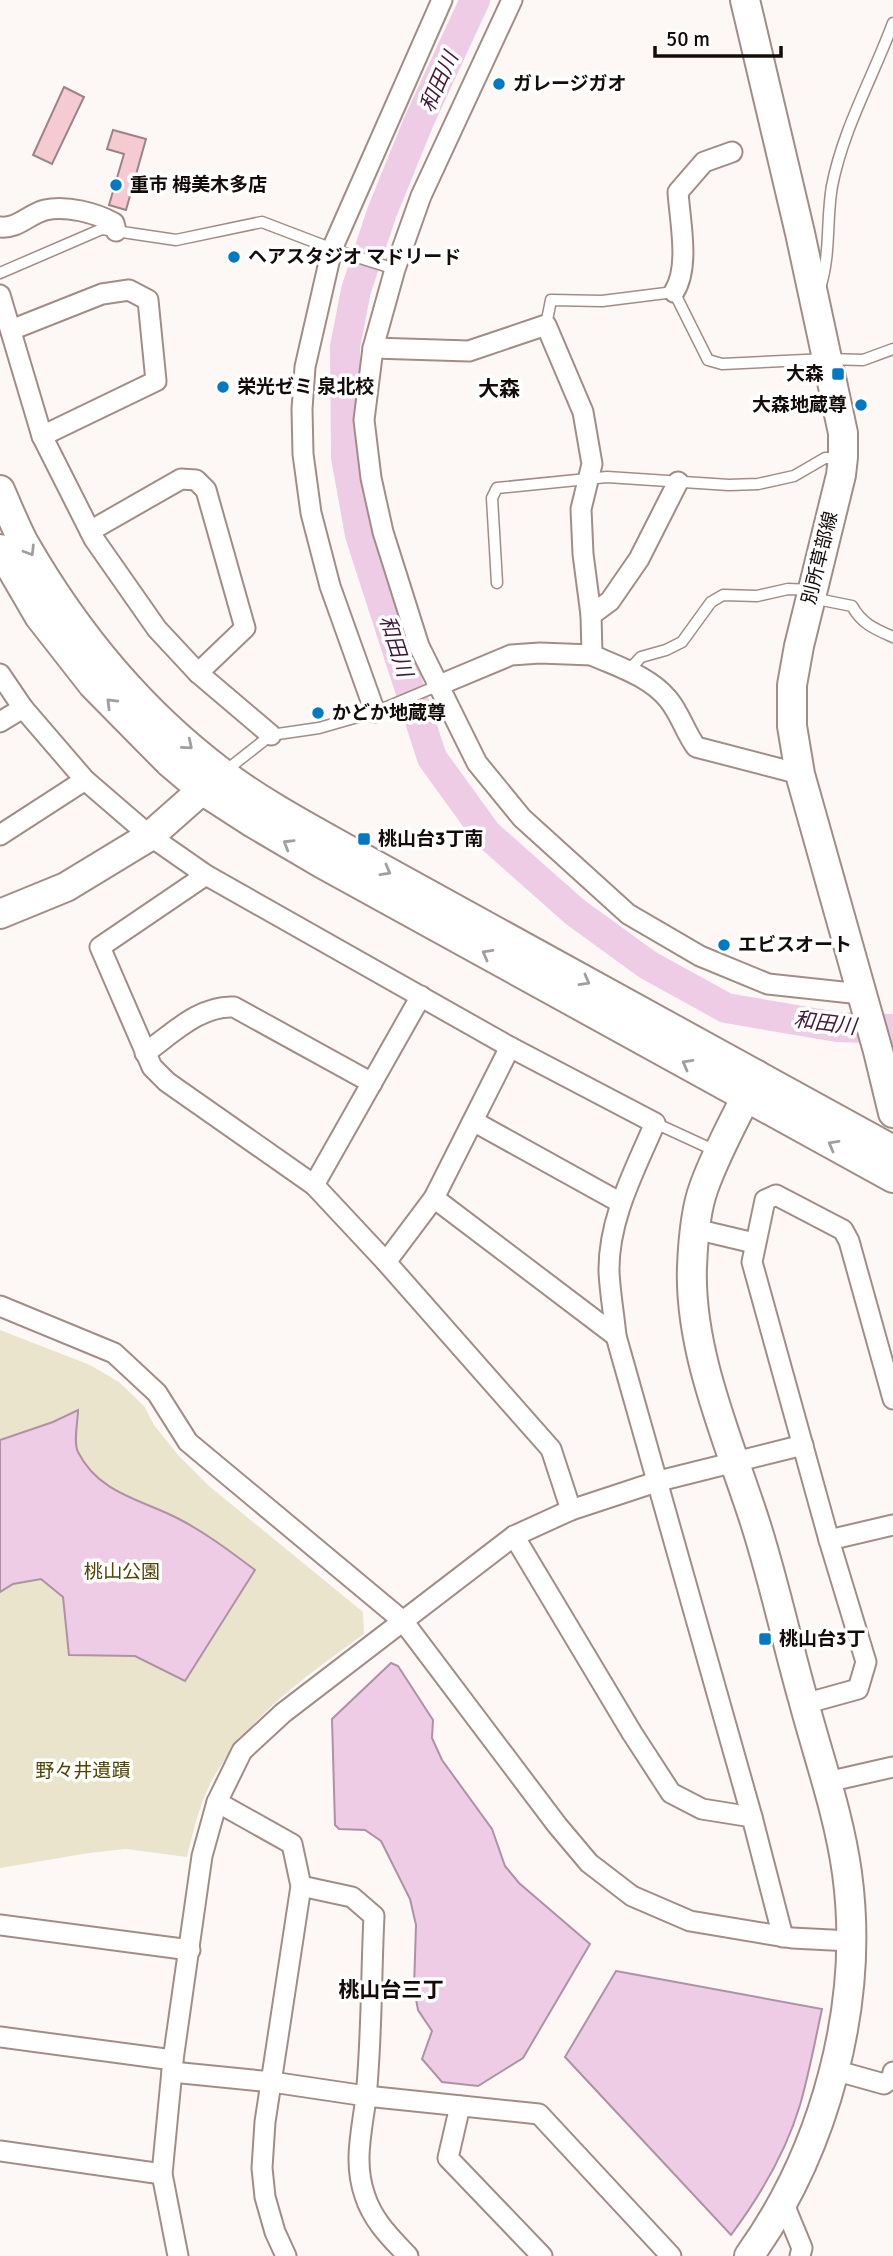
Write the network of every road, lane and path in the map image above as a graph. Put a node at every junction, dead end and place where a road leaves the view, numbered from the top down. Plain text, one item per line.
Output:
1 (442, 0) edge
2 (512, 0) edge
3 (744, 0) edge
4 (893, 23) edge
5 (732, 152) dead end
6 (0, 228) edge
7 (116, 231) junction
8 (335, 250) junction
9 (393, 268) junction
10 (0, 273) edge
11 (674, 292) junction
12 (0, 295) edge
13 (815, 305) junction
14 (546, 325) junction
15 (10, 330) junction
16 (373, 348) junction
17 (893, 349) edge
18 (827, 359) junction
19 (43, 436) junction
20 (844, 457) junction
21 (588, 477) junction
22 (678, 482) junction
23 (0, 490) edge
24 (90, 531) junction
25 (0, 549) edge
26 (497, 583) dead end
27 (811, 594) junction
28 (591, 615) junction
29 (893, 637) edge
30 (592, 655) junction
31 (628, 672) junction
32 (198, 673) junction
33 (0, 674) edge
34 (437, 686) junction
35 (23, 708) junction
36 (378, 711) junction
37 (0, 723) edge
38 (271, 735) junction
39 (800, 775) junction
40 (85, 780) junction
41 (212, 781) junction
42 (0, 835) edge
43 (150, 836) junction
44 (206, 875) junction
45 (0, 914) edge
46 (421, 996) junction
47 (862, 999) junction
48 (510, 1047) junction
49 (145, 1053) junction
50 (372, 1083) junction
51 (752, 1086) junction
52 (893, 1114) edge
53 (472, 1121) junction
54 (655, 1123) junction
55 (893, 1150) edge
56 (718, 1153) junction
57 (893, 1178) edge
58 (314, 1185) junction
59 (434, 1198) junction
60 (621, 1203) junction
61 (695, 1229) junction
62 (754, 1243) junction
63 (386, 1262) junction
64 (0, 1306) edge
65 (616, 1336) junction
66 (893, 1399) edge
67 (803, 1446) junction
68 (735, 1462) junction
69 (659, 1481) junction
70 (571, 1510) junction
71 (893, 1525) edge
72 (514, 1536) junction
73 (829, 1540) junction
74 (403, 1621) junction
75 (804, 1704) junction
76 (893, 1767) edge
77 (827, 1782) junction
78 (217, 1802) junction
79 (752, 1817) junction
80 (301, 1886) junction
81 (0, 1925) edge
82 (783, 1937) junction
83 (851, 1941) junction
84 (190, 1950) junction
85 (0, 2037) edge
86 (173, 2066) junction
87 (834, 2070) junction
88 (272, 2082) junction
89 (890, 2085) edge
90 (366, 2096) junction
91 (460, 2106) junction
92 (0, 2151) edge
93 (162, 2174) junction
94 (783, 2202) junction
95 (664, 2254) edge
96 (178, 2256) edge
97 (286, 2256) edge
98 (408, 2256) edge
99 (542, 2256) edge
100 (749, 2256) edge
101 (800, 2256) edge

1 - 8 street
2 - 9 street
3 - 13 street, 別所草部線
4 - 13 lane
5 - 11 street
6 - 7 street
7 - 8 lane
7 - 10 lane
8 - 9 lane
8 - 36 street
9 - 16 street
11 - 14 lane
11 - 18 lane
12 - 15 street
13 - 18 street, 別所草部線
14 - 16 street
14 - 21 street
15 - 19 street
15 - 19 street
16 - 34 street
17 - 18 lane
18 - 20 street, 別所草部線
19 - 24 street
20 - 22 lane
20 - 27 street, 別所草部線
21 - 22 lane
21 - 26 lane
21 - 28 street
22 - 28 street
23 -> 41 street
24 - 32 street
24 - 32 street
41 -> 25 street
27 - 29 lane
27 - 31 lane
27 - 39 street, 別所草部線
28 - 30 street
30 - 31 street
30 - 34 street
31 - 39 street
32 - 38 street
33 - 35 street
34 - 36 lane
34 - 47 street
35 - 37 street
35 - 40 street
36 - 38 lane
38 - 41 lane
39 - 47 street, 別所草部線
40 - 42 street
40 - 43 street
41 - 43 street
41 - 51 street
43 - 44 street
43 - 45 street
44 - 46 street
44 - 49 street
46 - 48 street
46 - 50 street
47 - 52 street, 別所草部線
48 - 53 street
48 - 54 street
49 - 50 street
49 - 58 street
50 - 58 street
51 - 55 street
51 - 56 street
57 -> 51 street
53 - 59 street
53 - 60 street
54 - 56 lane
54 - 60 street
56 - 61 street
58 - 63 street
59 - 63 street
59 - 65 street
60 - 65 street
61 - 62 street
61 - 68 street
62 - 66 street
62 - 67 street
63 - 70 street
64 - 74 street
65 - 69 street
67 - 68 street
67 - 73 street
68 - 69 street
68 - 75 street
69 - 70 street
69 - 79 street
70 - 72 street
71 - 73 street
72 - 74 street
72 - 79 street
73 - 75 street
74 - 78 street
74 - 82 street
75 - 77 street
76 - 77 street
77 - 83 street
78 - 80 street
78 - 84 street
79 - 82 street
80 - 88 street
80 - 90 street
81 - 84 street
82 - 83 street
83 - 87 street
84 - 86 street
85 - 86 street
86 - 88 street
86 - 93 street
87 - 89 street
87 - 94 street
88 - 90 street
88 - 97 street
90 - 91 street
90 - 98 street
91 - 95 street
91 - 99 street
92 - 93 street
93 - 96 street
94 - 100 street
94 - 101 street

